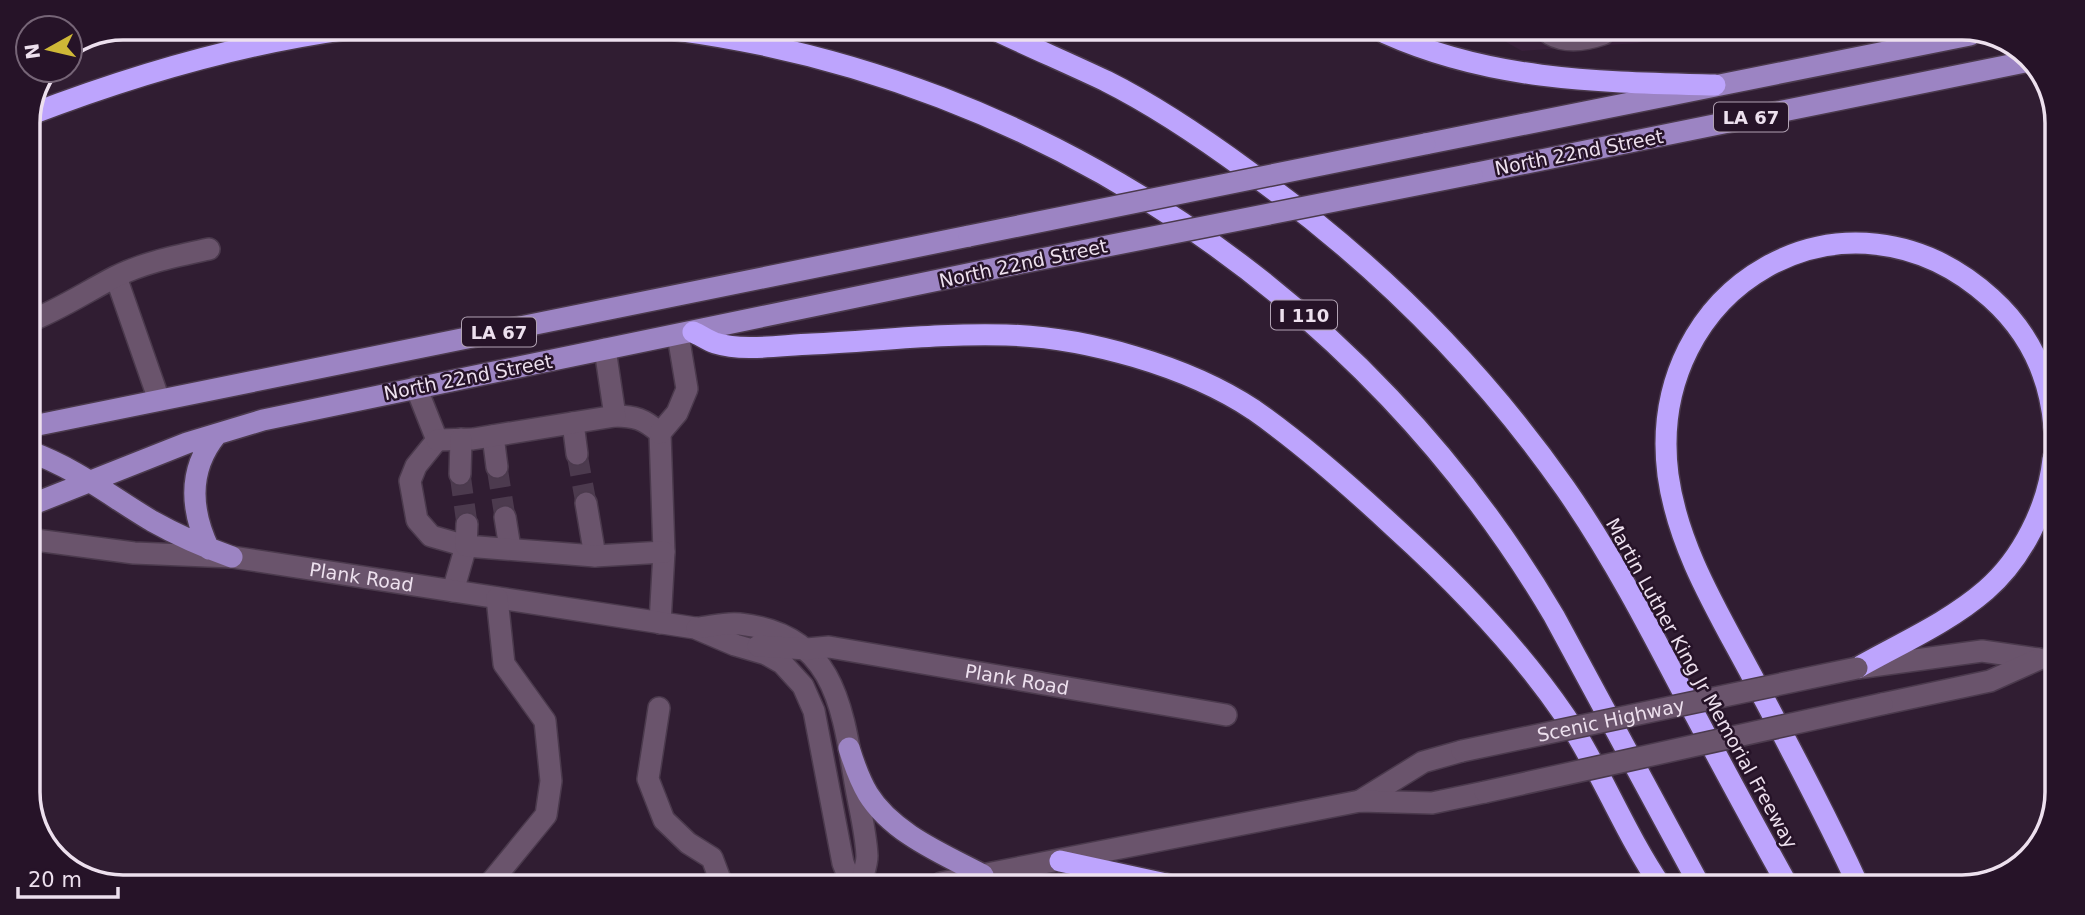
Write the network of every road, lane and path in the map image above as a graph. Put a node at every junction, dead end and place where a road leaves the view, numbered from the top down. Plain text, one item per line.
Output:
1 (276, 40) edge
2 (737, 40) edge
3 (1015, 40) edge
4 (1405, 40) edge
5 (1944, 40) edge
6 (2018, 63) edge
7 (1715, 85) junction
8 (41, 110) edge
9 (209, 249) dead end
10 (116, 277) junction
11 (40, 318) edge
12 (685, 333) junction
13 (605, 349) junction
14 (2045, 379) edge
15 (416, 387) junction
16 (159, 400) junction
17 (615, 416) junction
18 (573, 423) junction
19 (40, 425) edge
20 (660, 433) junction
21 (217, 434) junction
22 (493, 436) junction
23 (461, 439) junction
24 (437, 440) junction
25 (578, 454) tunnel mouth
26 (40, 456) edge
27 (497, 467) tunnel mouth
28 (460, 474) tunnel mouth
29 (92, 481) junction
30 (2045, 492) edge
31 (40, 501) edge
32 (586, 503) tunnel mouth
33 (505, 517) tunnel mouth
34 (467, 524) tunnel mouth
35 (40, 541) edge
36 (466, 546) junction
37 (510, 548) junction
38 (209, 549) junction
39 (664, 552) junction
40 (595, 556) junction
41 (232, 557) junction
42 (453, 591) junction
43 (497, 598) junction
44 (660, 623) junction
45 (695, 628) junction
46 (735, 645) junction
47 (807, 649) junction
48 (2045, 658) edge
49 (1857, 668) junction
50 (659, 708) dead end
51 (1226, 715) dead end
52 (849, 748) junction
53 (1360, 802) junction
54 (1060, 861) junction
55 (497, 875) edge
56 (718, 875) edge
57 (847, 875) edge
58 (864, 875) edge
59 (983, 875) joint
60 (1125, 875) edge
61 (1655, 875) edge
62 (1694, 875) edge
63 (1782, 875) edge
64 (1853, 875) edge

1 - 8 highway
2 - 62 highway, I 110
3 - 63 highway, Martin Luther King Jr Memorial Freeway
4 - 7 highway
5 - 7 main road, North 22nd Street / LA 67
6 - 12 main road, North 22nd Street / LA 67, bridge
7 - 16 main road, North 22nd Street / LA 67, bridge
9 - 10 street
10 - 11 street
10 - 16 street
12 - 13 main road, North 22nd Street / LA 67
12 - 20 street
12 - 61 highway
13 - 15 main road, North 22nd Street / LA 67
13 - 17 street
14 - 64 highway
15 - 21 main road, North 22nd Street / LA 67
15 - 24 street
16 - 19 main road, North 22nd Street / LA 67
17 - 18 street
17 - 20 street
18 - 22 street
18 - 25 street
20 - 39 street
21 - 29 main road, North 22nd Street / LA 67
21 - 38 main road
22 - 23 street
22 - 27 street
23 - 24 street
23 - 28 street
24 - 36 street
26 - 29 main road
29 - 31 main road, North 22nd Street / LA 67
29 - 38 main road
30 - 49 highway
32 - 40 street
33 - 37 street
34 - 36 street
35 - 41 street, Plank Road
36 - 37 street
36 - 42 street
37 - 40 street
38 - 41 main road
39 - 40 street
39 - 44 street
41 - 42 street, Plank Road
42 - 43 street, Plank Road
43 - 44 street, Plank Road
43 - 55 street
44 - 45 street, Plank Road
45 - 46 street, Plank Road
45 - 47 street, Plank Road
46 - 47 street, Plank Road
46 - 57 street, Plank Road
47 - 51 street, Plank Road
47 - 52 street, Plank Road
48 - 49 street, Scenic Highway
48 - 53 street, Scenic Highway, bridge
49 - 53 street, Scenic Highway, bridge
50 - 56 street
52 - 58 street, Plank Road
52 - 59 main road
53 - 54 street, Scenic Highway
54 - 59 street, Scenic Highway
54 - 60 highway

